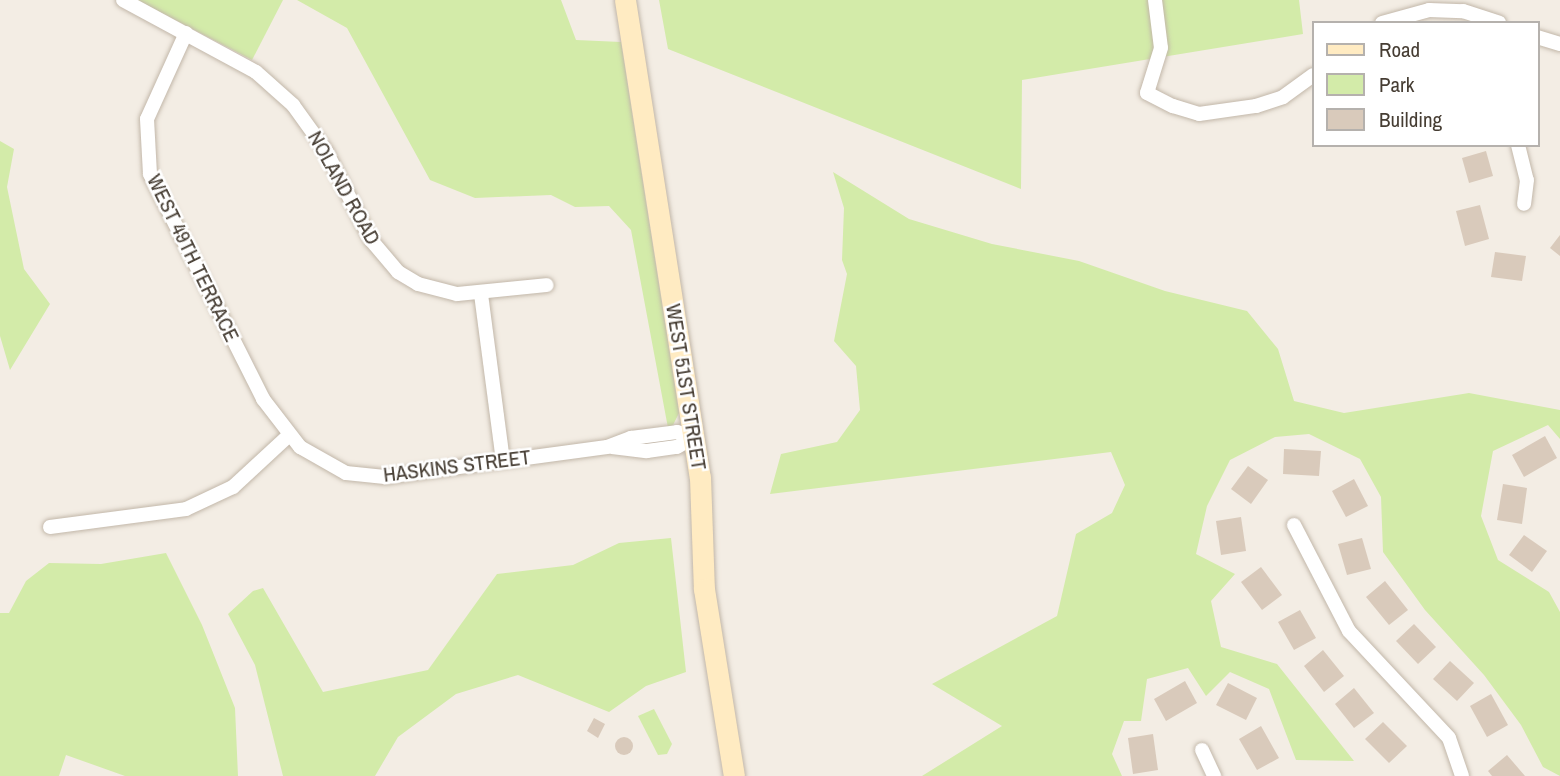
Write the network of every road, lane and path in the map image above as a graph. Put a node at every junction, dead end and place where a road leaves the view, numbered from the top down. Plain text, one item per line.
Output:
1 (123, 0) edge
2 (625, 0) edge
3 (1155, 0) edge
4 (1389, 21) edge
5 (1493, 21) edge
6 (186, 33) junction
7 (1539, 38) edge
8 (1560, 44) edge
9 (1312, 76) edge
10 (1519, 147) edge
11 (1524, 204) dead end
12 (547, 285) dead end
13 (481, 294) junction
14 (288, 436) junction
15 (694, 437) junction
16 (503, 461) junction
17 (1294, 525) dead end
18 (50, 527) dead end
19 (1202, 750) dead end
20 (733, 776) edge
21 (1214, 776) edge
22 (1462, 776) edge

1 - 6 street, NOLAND ROAD
2 - 15 street, WEST 51ST STREET
3 - 9 street
4 - 5 street
6 - 13 street, NOLAND ROAD
6 - 14 street, WEST 49TH TERRACE
7 - 8 street
10 - 11 street
12 - 13 street, NOLAND ROAD
13 - 16 street
14 - 16 street, HASKINS STREET
14 - 18 street
15 - 16 street, HASKINS STREET
15 - 20 street, WEST 51ST STREET
17 - 22 street
19 - 21 street

